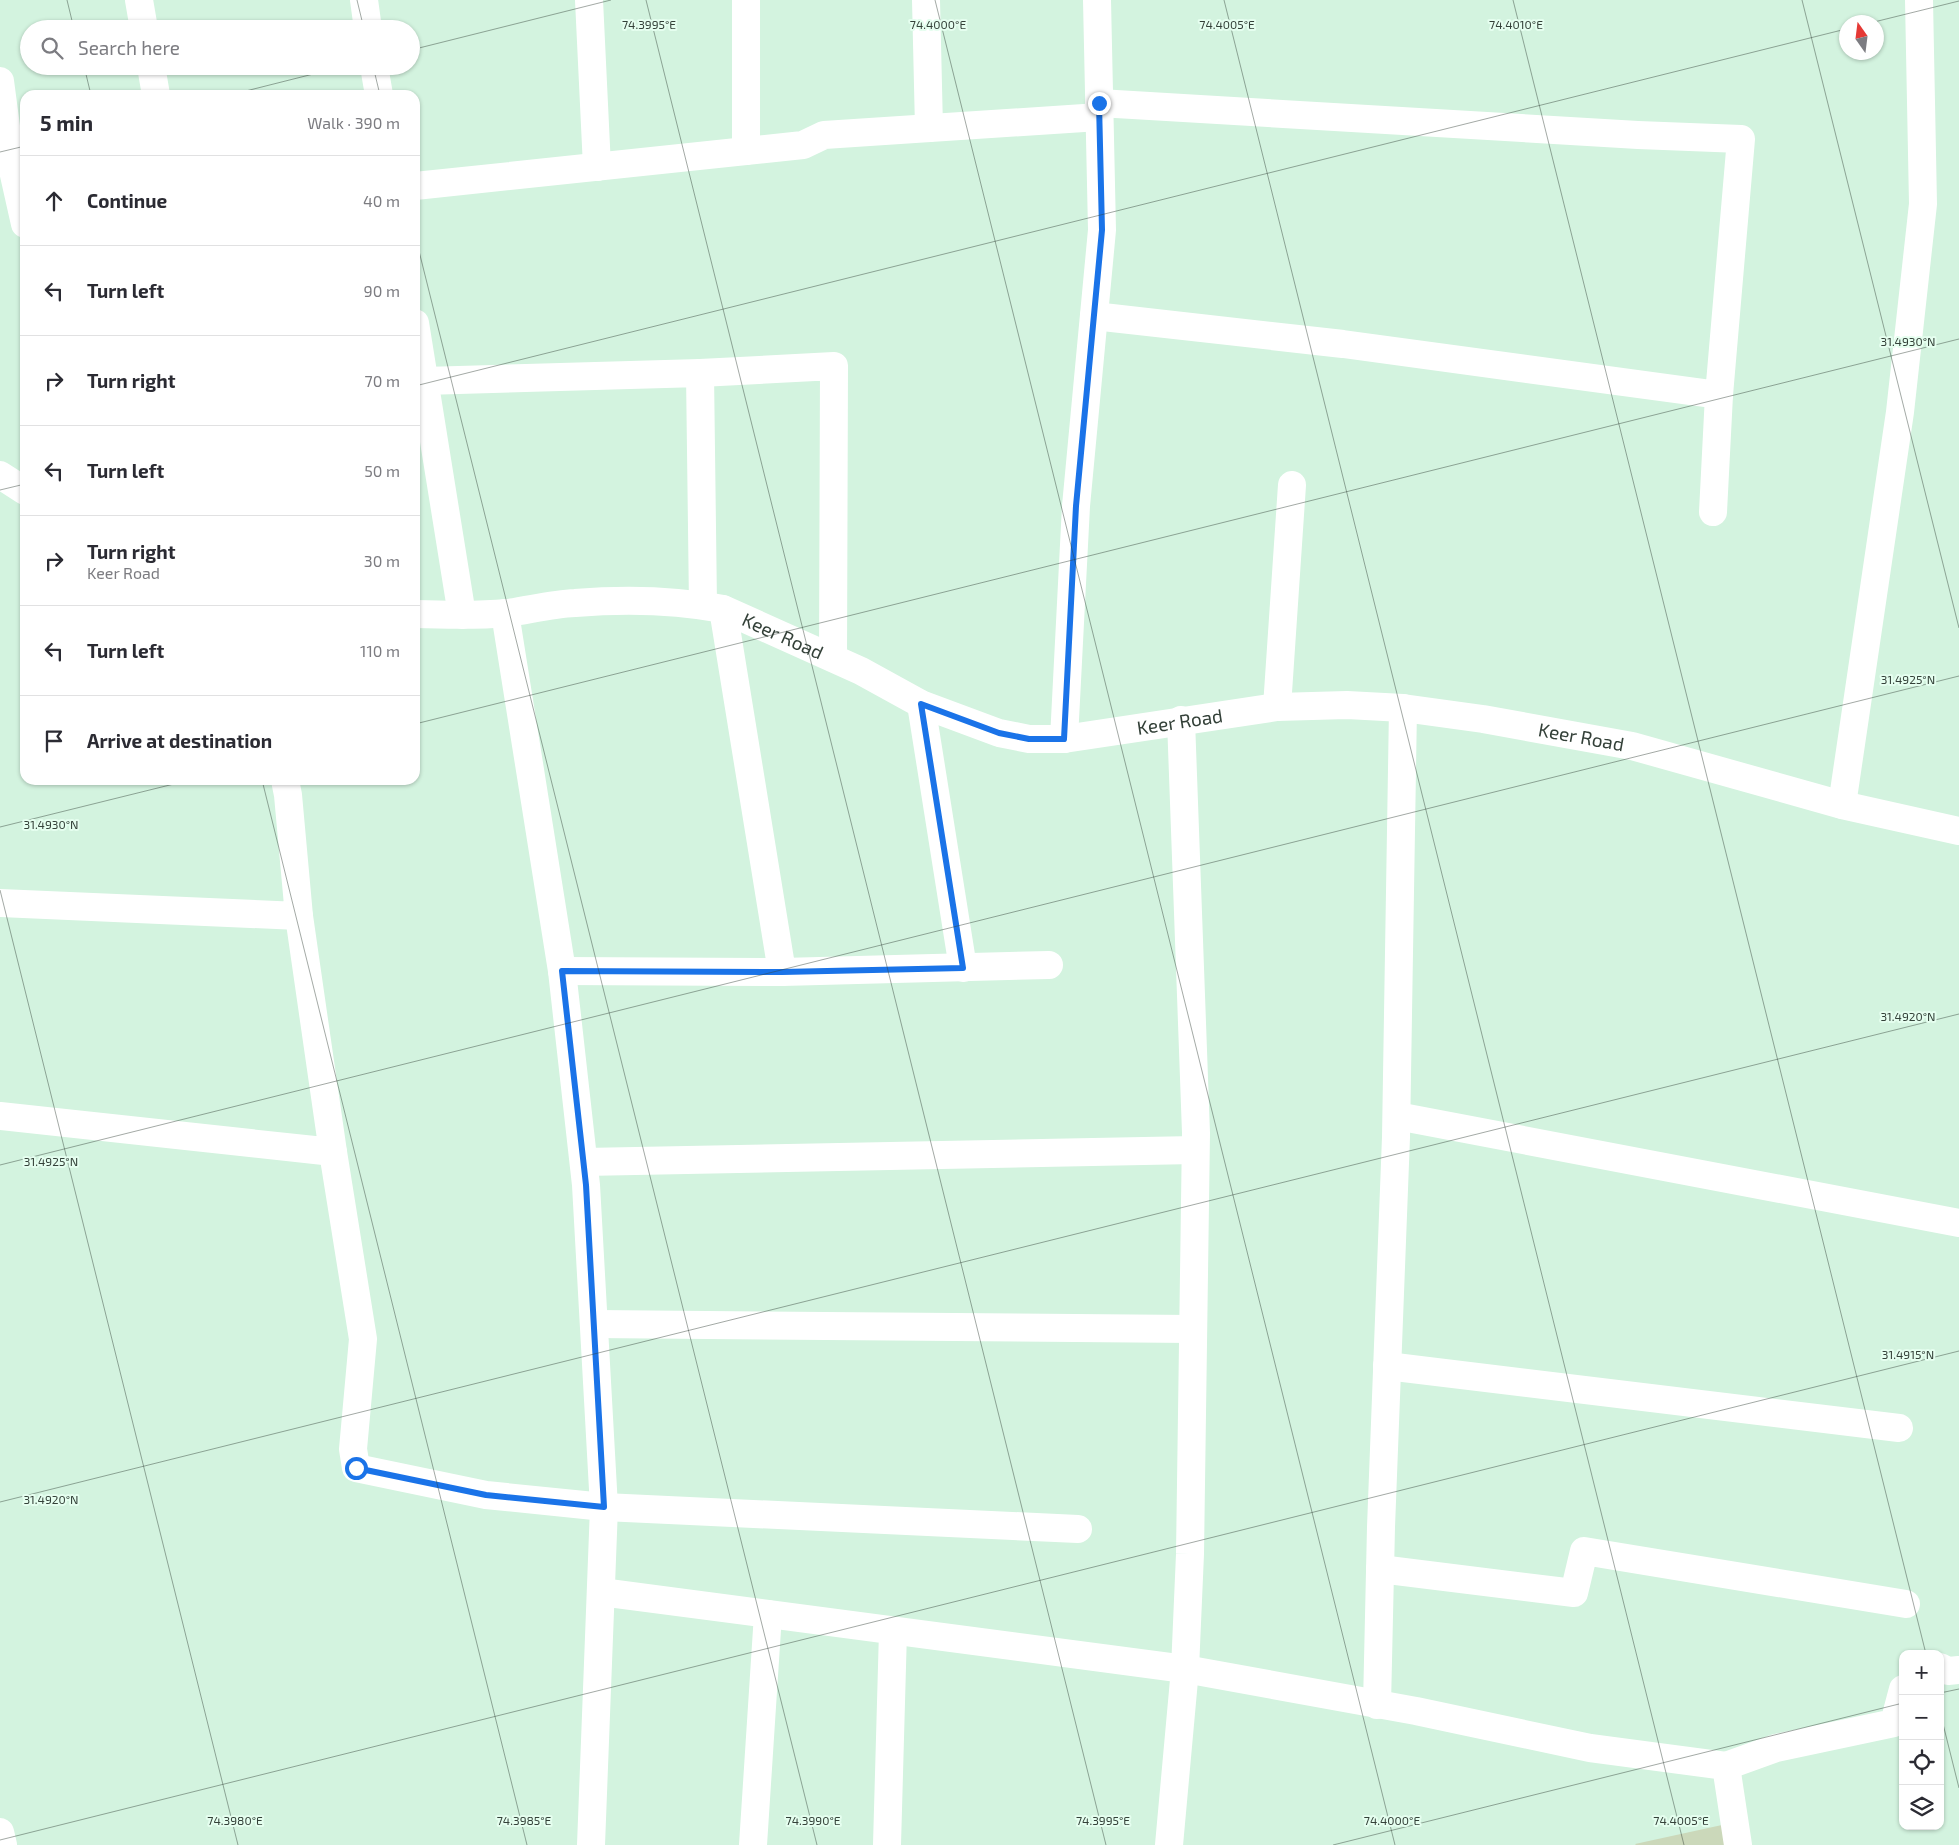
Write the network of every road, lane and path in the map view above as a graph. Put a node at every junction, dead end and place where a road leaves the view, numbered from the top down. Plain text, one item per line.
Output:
1 (139, 0) edge
2 (364, 0) edge
3 (588, 0) edge
4 (746, 0) edge
5 (926, 0) edge
6 (1097, 0) edge
7 (1919, 0) edge
8 (142, 20) edge
9 (367, 20) edge
10 (153, 75) edge
11 (376, 75) edge
12 (0, 81) edge
13 (155, 90) edge
14 (378, 90) edge
15 (1099, 110) junction
16 (929, 128) junction
17 (746, 151) junction
18 (596, 167) junction
19 (420, 185) edge
20 (20, 202) edge
21 (1094, 316) junction
22 (420, 355) edge
23 (700, 372) junction
24 (424, 381) junction
25 (1719, 395) junction
26 (0, 475) edge
27 (1292, 485) dead end
28 (20, 488) edge
29 (1713, 512) dead end
30 (713, 607) junction
31 (505, 613) junction
32 (420, 614) edge
33 (462, 615) junction
34 (833, 658) junction
35 (921, 704) junction
36 (1277, 707) junction
37 (1403, 708) junction
38 (1181, 720) junction
39 (1064, 739) junction
40 (286, 785) edge
41 (1842, 805) junction
42 (1959, 831) edge
43 (0, 903) edge
44 (299, 916) junction
45 (1049, 965) dead end
46 (963, 968) junction
47 (562, 971) junction
48 (782, 972) junction
49 (0, 1116) edge
50 (1396, 1116) junction
51 (1196, 1150) junction
52 (333, 1152) junction
53 (584, 1162) junction
54 (1959, 1222) edge
55 (594, 1324) junction
56 (1193, 1329) junction
57 (1387, 1366) junction
58 (1899, 1428) dead end
59 (604, 1507) junction
60 (1078, 1529) dead end
61 (1380, 1569) junction
62 (601, 1592) junction
63 (1906, 1604) dead end
64 (768, 1614) junction
65 (893, 1631) junction
66 (1184, 1669) junction
67 (1944, 1669) edge
68 (1959, 1670) edge
69 (1901, 1695) edge
70 (1377, 1705) junction
71 (1726, 1766) junction
72 (0, 1832) edge
73 (3, 1845) edge
74 (591, 1845) edge
75 (753, 1845) edge
76 (887, 1845) edge
77 (1169, 1845) edge
78 (1738, 1845) edge

1 - 8 street
2 - 9 street
3 - 18 street
4 - 17 street
5 - 16 street
6 - 15 street
7 - 41 street
10 - 13 street
11 - 14 street
12 - 20 street
15 - 16 street
15 - 21 street
15 - 25 street
16 - 17 street
17 - 18 street
18 - 19 street
21 - 25 street
21 - 39 street
22 - 24 street
23 - 24 street
23 - 30 street
23 - 34 street
24 - 33 street
25 - 29 street
26 - 28 street
27 - 36 street
30 - 31 street, Keer Road
30 - 34 street, Keer Road
30 - 48 street
31 - 33 street, Keer Road
31 - 47 street
32 - 33 street, Keer Road
34 - 35 street, Keer Road
35 - 39 street, Keer Road
35 - 46 street
36 - 37 street, Keer Road
36 - 38 street, Keer Road
37 - 41 street, Keer Road
37 - 50 street
38 - 39 street, Keer Road
38 - 51 street
40 - 44 street
41 - 42 street, Keer Road
43 - 44 street
44 - 52 street
45 - 46 street
46 - 48 street
47 - 48 street
47 - 53 street
49 - 52 street
50 - 54 street
50 - 57 street
51 - 53 street
51 - 56 street
52 - 59 street
53 - 55 street
55 - 56 street
55 - 59 street
56 - 66 street
57 - 58 street
57 - 61 street
59 - 60 street
59 - 62 street
61 - 63 street
61 - 70 street
62 - 64 street
62 - 74 street
64 - 65 street
64 - 75 street
65 - 66 street
65 - 76 street
66 - 70 street
66 - 77 street
67 - 68 street
69 - 71 street
70 - 71 street
71 - 78 street
72 - 73 street

